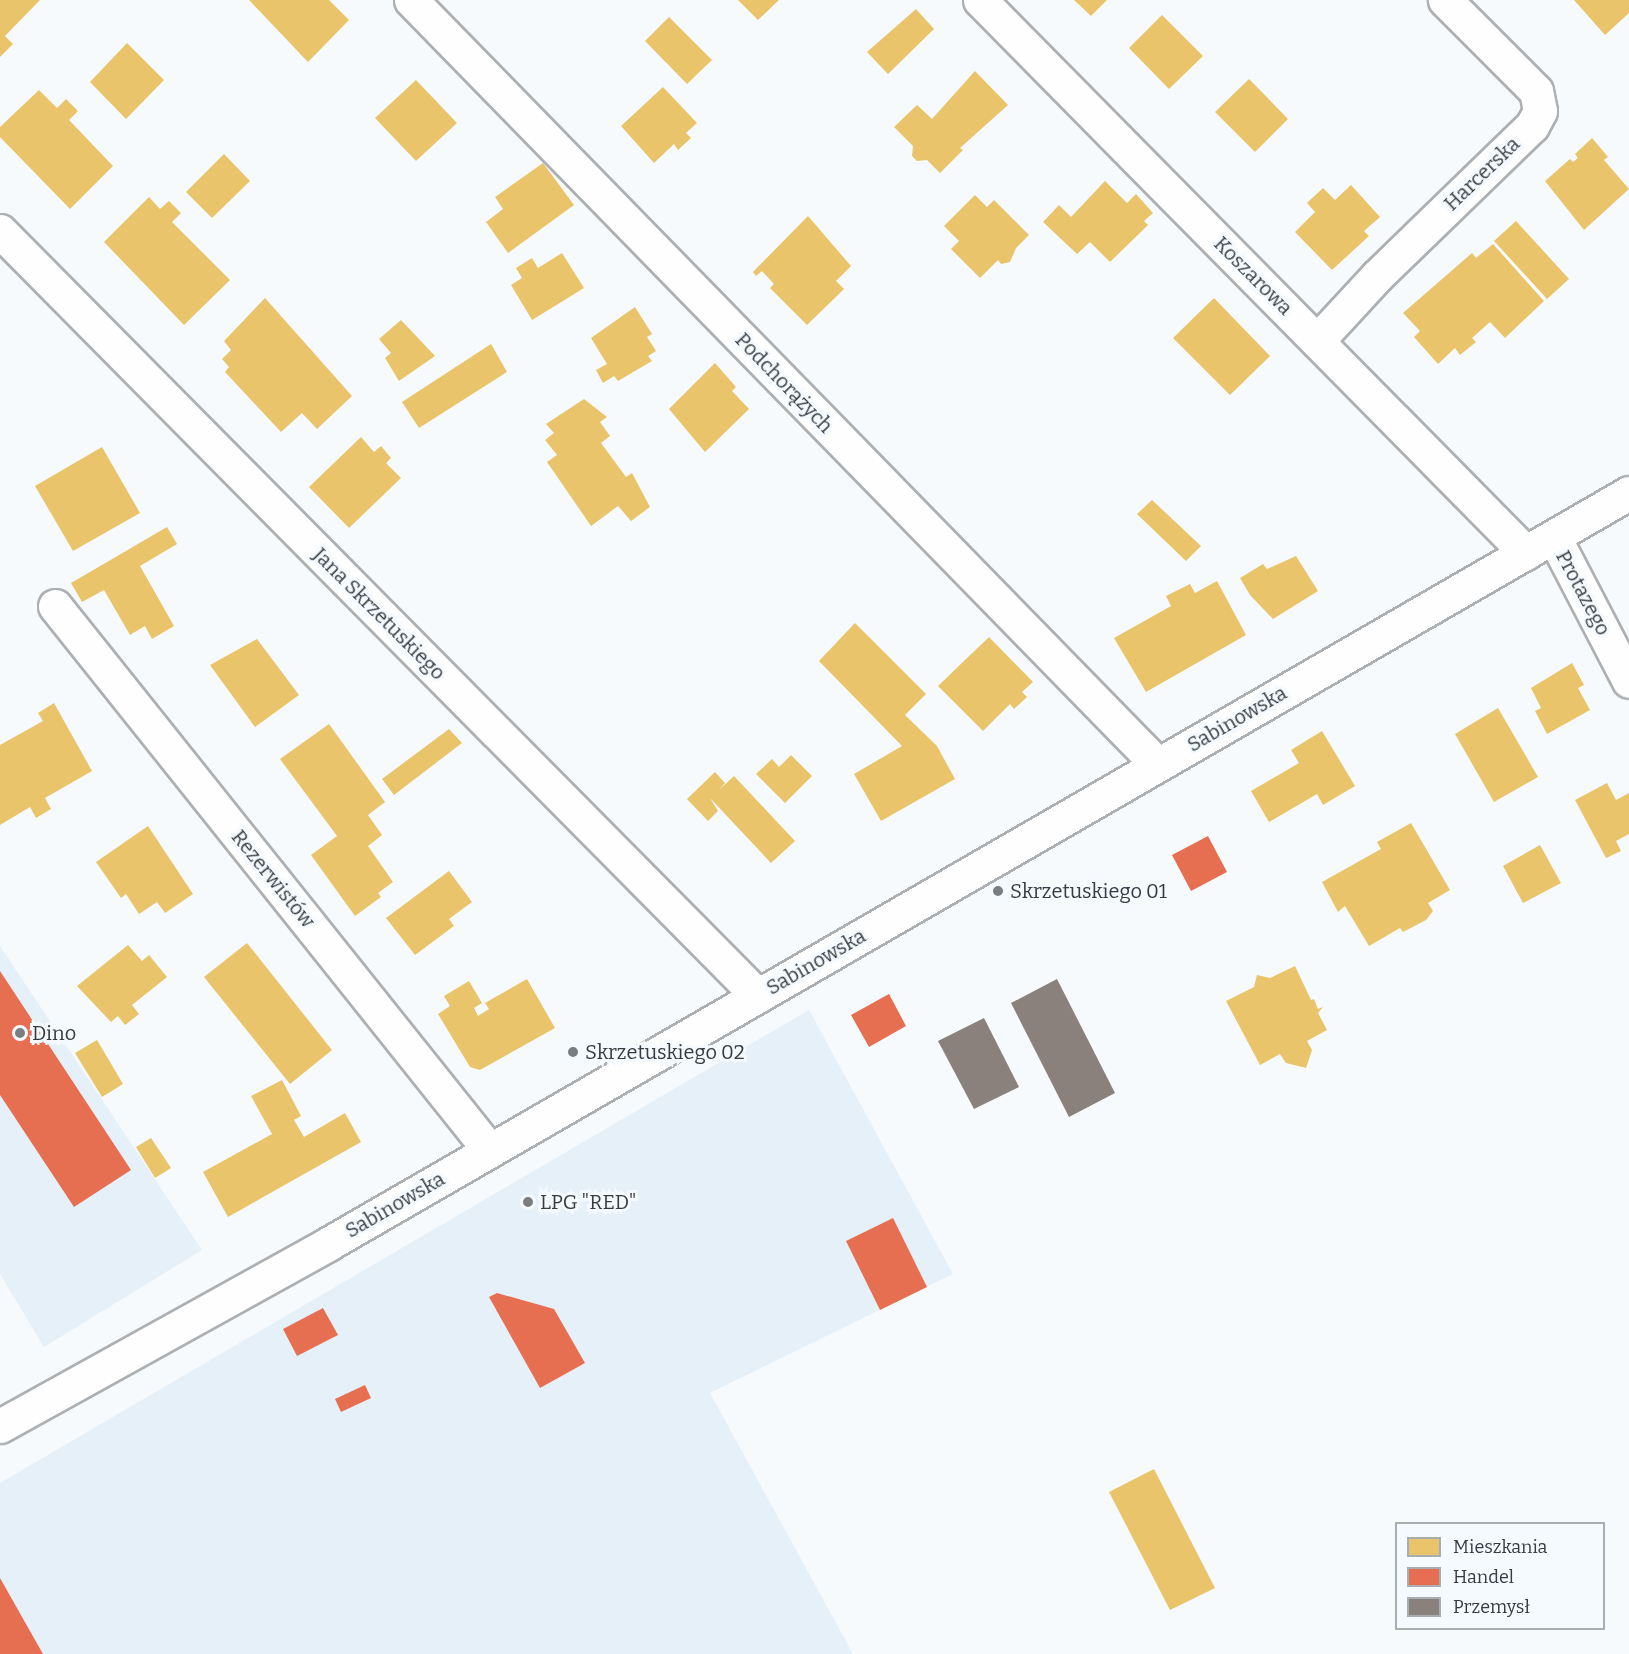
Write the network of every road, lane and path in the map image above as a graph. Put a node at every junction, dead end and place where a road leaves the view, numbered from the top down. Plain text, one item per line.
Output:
1 (411, 0) edge
2 (980, 0) edge
3 (1445, 0) edge
4 (0, 231) edge
5 (1317, 341) junction
6 (1629, 493) edge
7 (1540, 545) junction
8 (55, 606) dead end
9 (1629, 681) edge
10 (1158, 765) junction
11 (758, 996) junction
12 (490, 1151) junction
13 (0, 1426) edge

1 - 10 street, Podchorążych
2 - 5 street, Koszarowa
3 - 5 street, Harcerska
4 - 11 street, Jana Skrzetuskiego
5 - 7 street, Koszarowa
6 - 7 street, Sabinowska
7 - 9 street, Protazego
7 - 10 street, Sabinowska
8 - 12 street, Rezerwistów
10 - 11 street, Sabinowska
11 - 12 street, Sabinowska
12 - 13 street, Sabinowska

